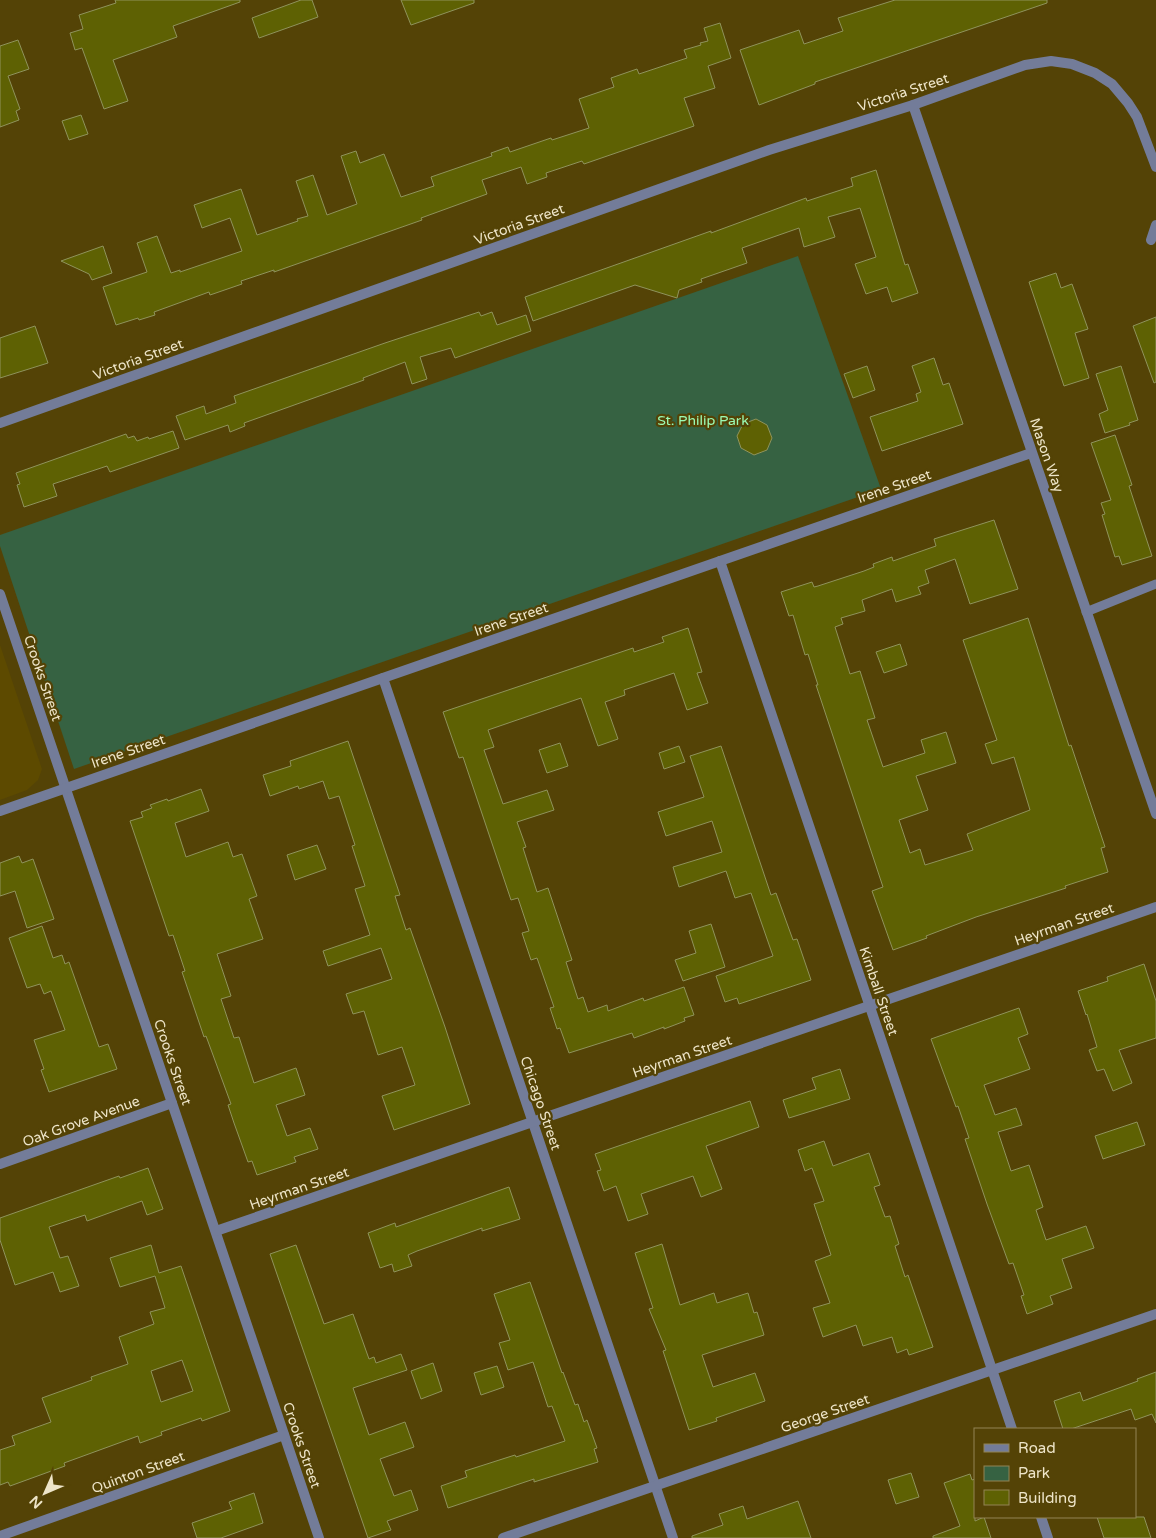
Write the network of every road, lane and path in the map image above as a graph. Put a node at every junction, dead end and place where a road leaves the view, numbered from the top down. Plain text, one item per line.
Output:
1 (913, 105) junction
2 (1156, 167) edge
3 (1156, 225) edge
4 (1151, 240) dead end
5 (0, 423) edge
6 (1031, 453) junction
7 (720, 561) junction
8 (1156, 584) edge
9 (0, 594) edge
10 (1086, 612) junction
11 (383, 678) junction
12 (66, 787) junction
13 (0, 811) edge
14 (1156, 814) edge
15 (1156, 907) edge
16 (870, 1006) junction
17 (172, 1104) junction
18 (533, 1122) junction
19 (0, 1164) edge
20 (216, 1231) junction
21 (1156, 1314) edge
22 (992, 1370) junction
23 (1012, 1428) edge
24 (284, 1435) junction
25 (655, 1486) junction
26 (1041, 1518) edge
27 (0, 1536) edge
28 (319, 1538) edge
29 (503, 1538) edge
30 (673, 1538) edge
31 (1048, 1538) edge

1 - 2 street, Victoria Street
1 - 5 street, Victoria Street
1 - 6 street, Mason Way
3 - 4 street
6 - 7 street, Irene Street
6 - 10 street, Mason Way
7 - 11 street, Irene Street
7 - 16 street, Kimball Street
8 - 10 lane
9 - 12 street, Crooks Street
10 - 14 street, Mason Way
11 - 12 street, Irene Street
11 - 18 street, Chicago Street
12 - 13 street, Irene Street
12 - 17 street, Crooks Street
15 - 16 street, Heyrman Street
16 - 18 street, Heyrman Street
16 - 22 street, Kimball Street
17 - 19 street, Oak Grove Avenue
17 - 20 street, Crooks Street
18 - 20 street, Heyrman Street
18 - 25 street, Chicago Street
20 - 24 street, Crooks Street
21 - 22 street, George Street
22 - 23 street, Kimball Street
22 - 25 street, George Street
24 - 27 street, Quinton Street
24 - 28 street, Crooks Street
25 - 29 street, George Street
25 - 30 street, Chicago Street
26 - 31 street

